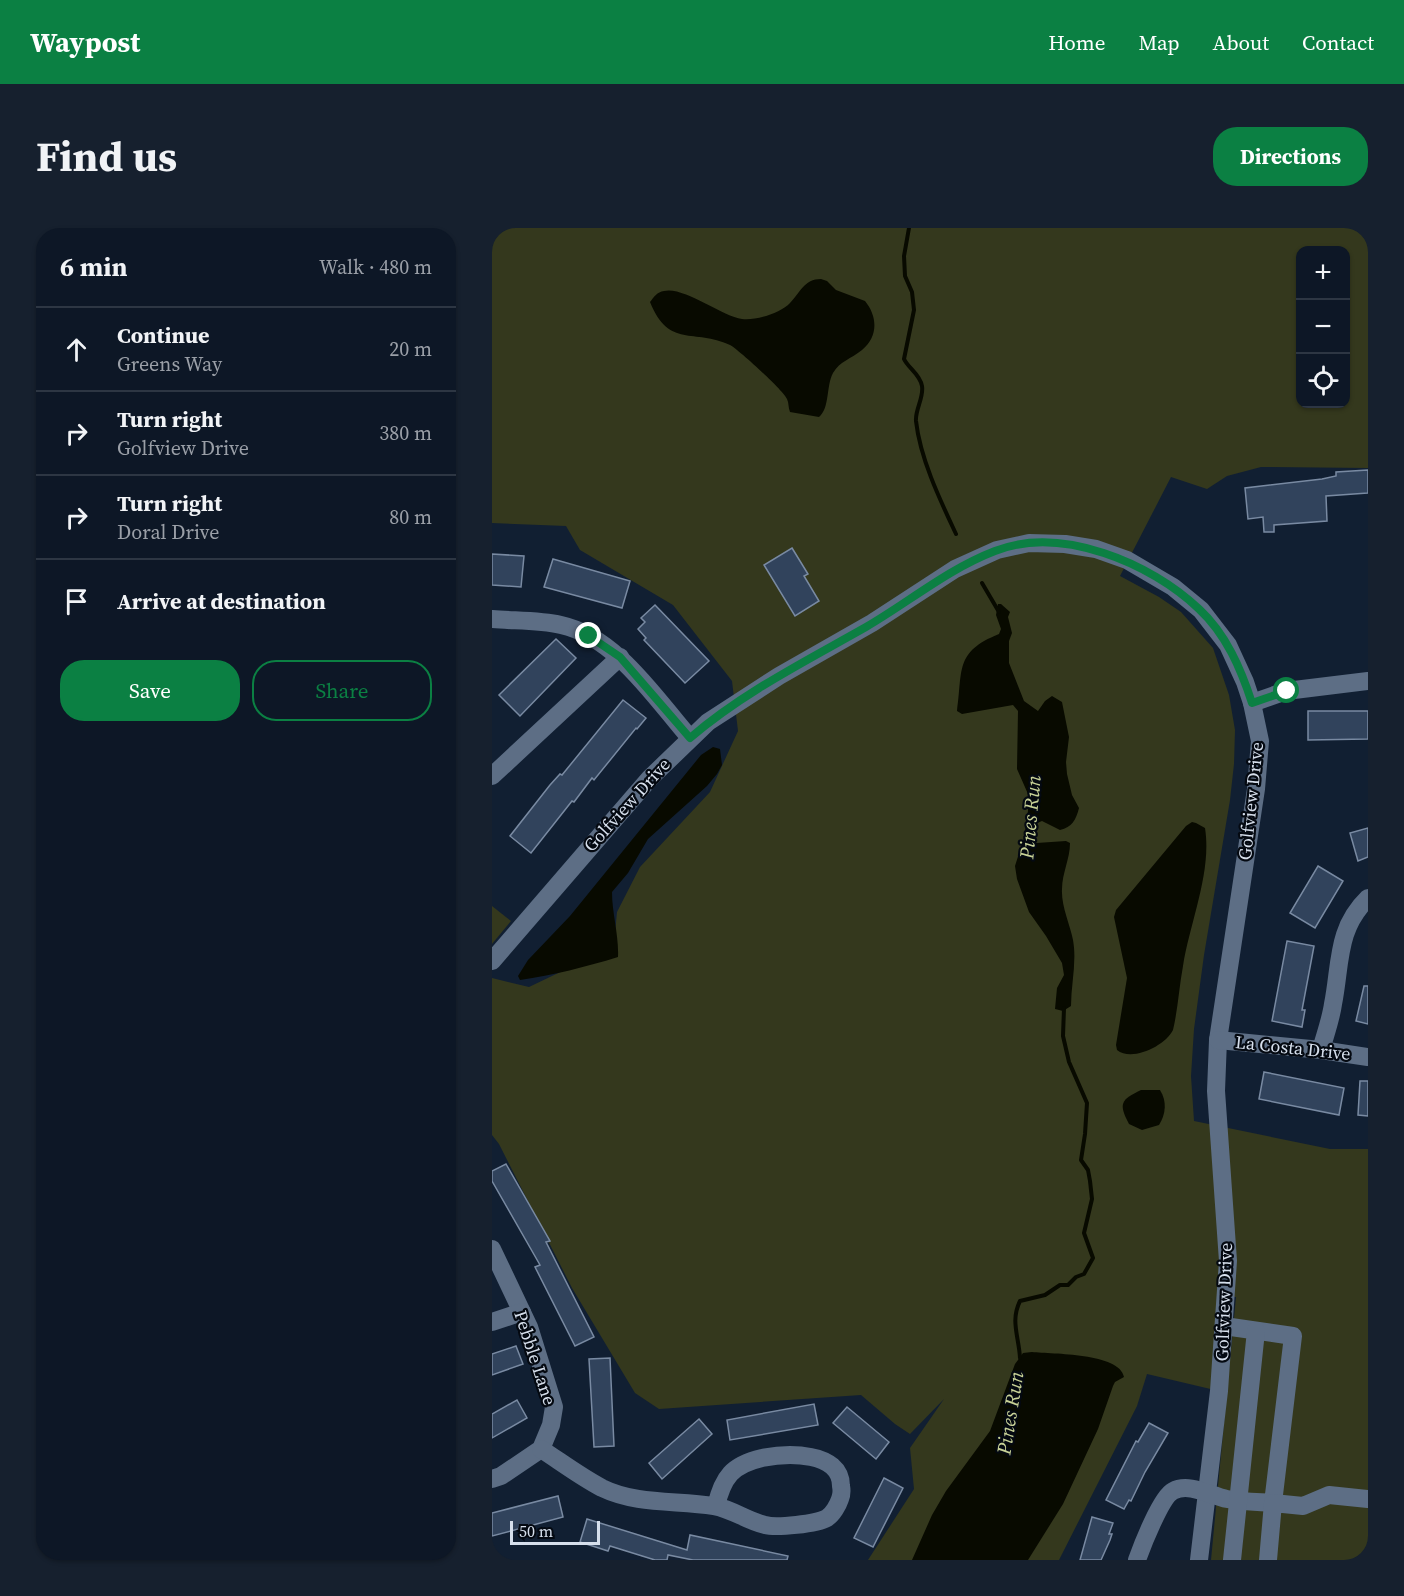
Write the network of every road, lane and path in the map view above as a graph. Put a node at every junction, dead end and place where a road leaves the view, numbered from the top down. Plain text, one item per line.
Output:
1 (492, 619) edge
2 (620, 657) junction
3 (1368, 681) edge
4 (1252, 703) junction
5 (690, 738) junction
6 (492, 776) edge
7 (1368, 898) edge
8 (492, 961) edge
9 (1218, 1040) junction
10 (1321, 1050) junction
11 (1368, 1057) edge
12 (493, 1252) edge
13 (522, 1312) junction
14 (492, 1322) edge
15 (1224, 1326) junction
16 (1256, 1331) junction
17 (541, 1449) junction
18 (492, 1479) edge
19 (1207, 1493) junction
20 (1368, 1499) edge
21 (1238, 1500) junction
22 (1273, 1503) junction
23 (716, 1506) junction
24 (1137, 1560) edge
25 (1199, 1560) edge
26 (1232, 1560) edge
27 (1268, 1560) edge

1 - 2 street
2 - 5 street
2 - 6 street
3 - 4 street
4 - 5 street, Golfview Drive
4 - 9 street, Golfview Drive
5 - 8 street, Golfview Drive
7 - 10 street
9 - 10 street, La Costa Drive
9 - 15 street, Golfview Drive
10 - 11 street, La Costa Drive
12 - 13 street, Pebble Lane
13 - 14 street
13 - 17 street, Pebble Lane
15 - 16 street
15 - 19 street, Golfview Drive
16 - 21 street
16 - 22 street
17 - 18 street
17 - 23 street
19 - 21 street
19 - 24 street
19 - 25 street, Golfview Drive
20 - 22 street
21 - 22 street
21 - 26 street
22 - 27 street
23 - 23 street

